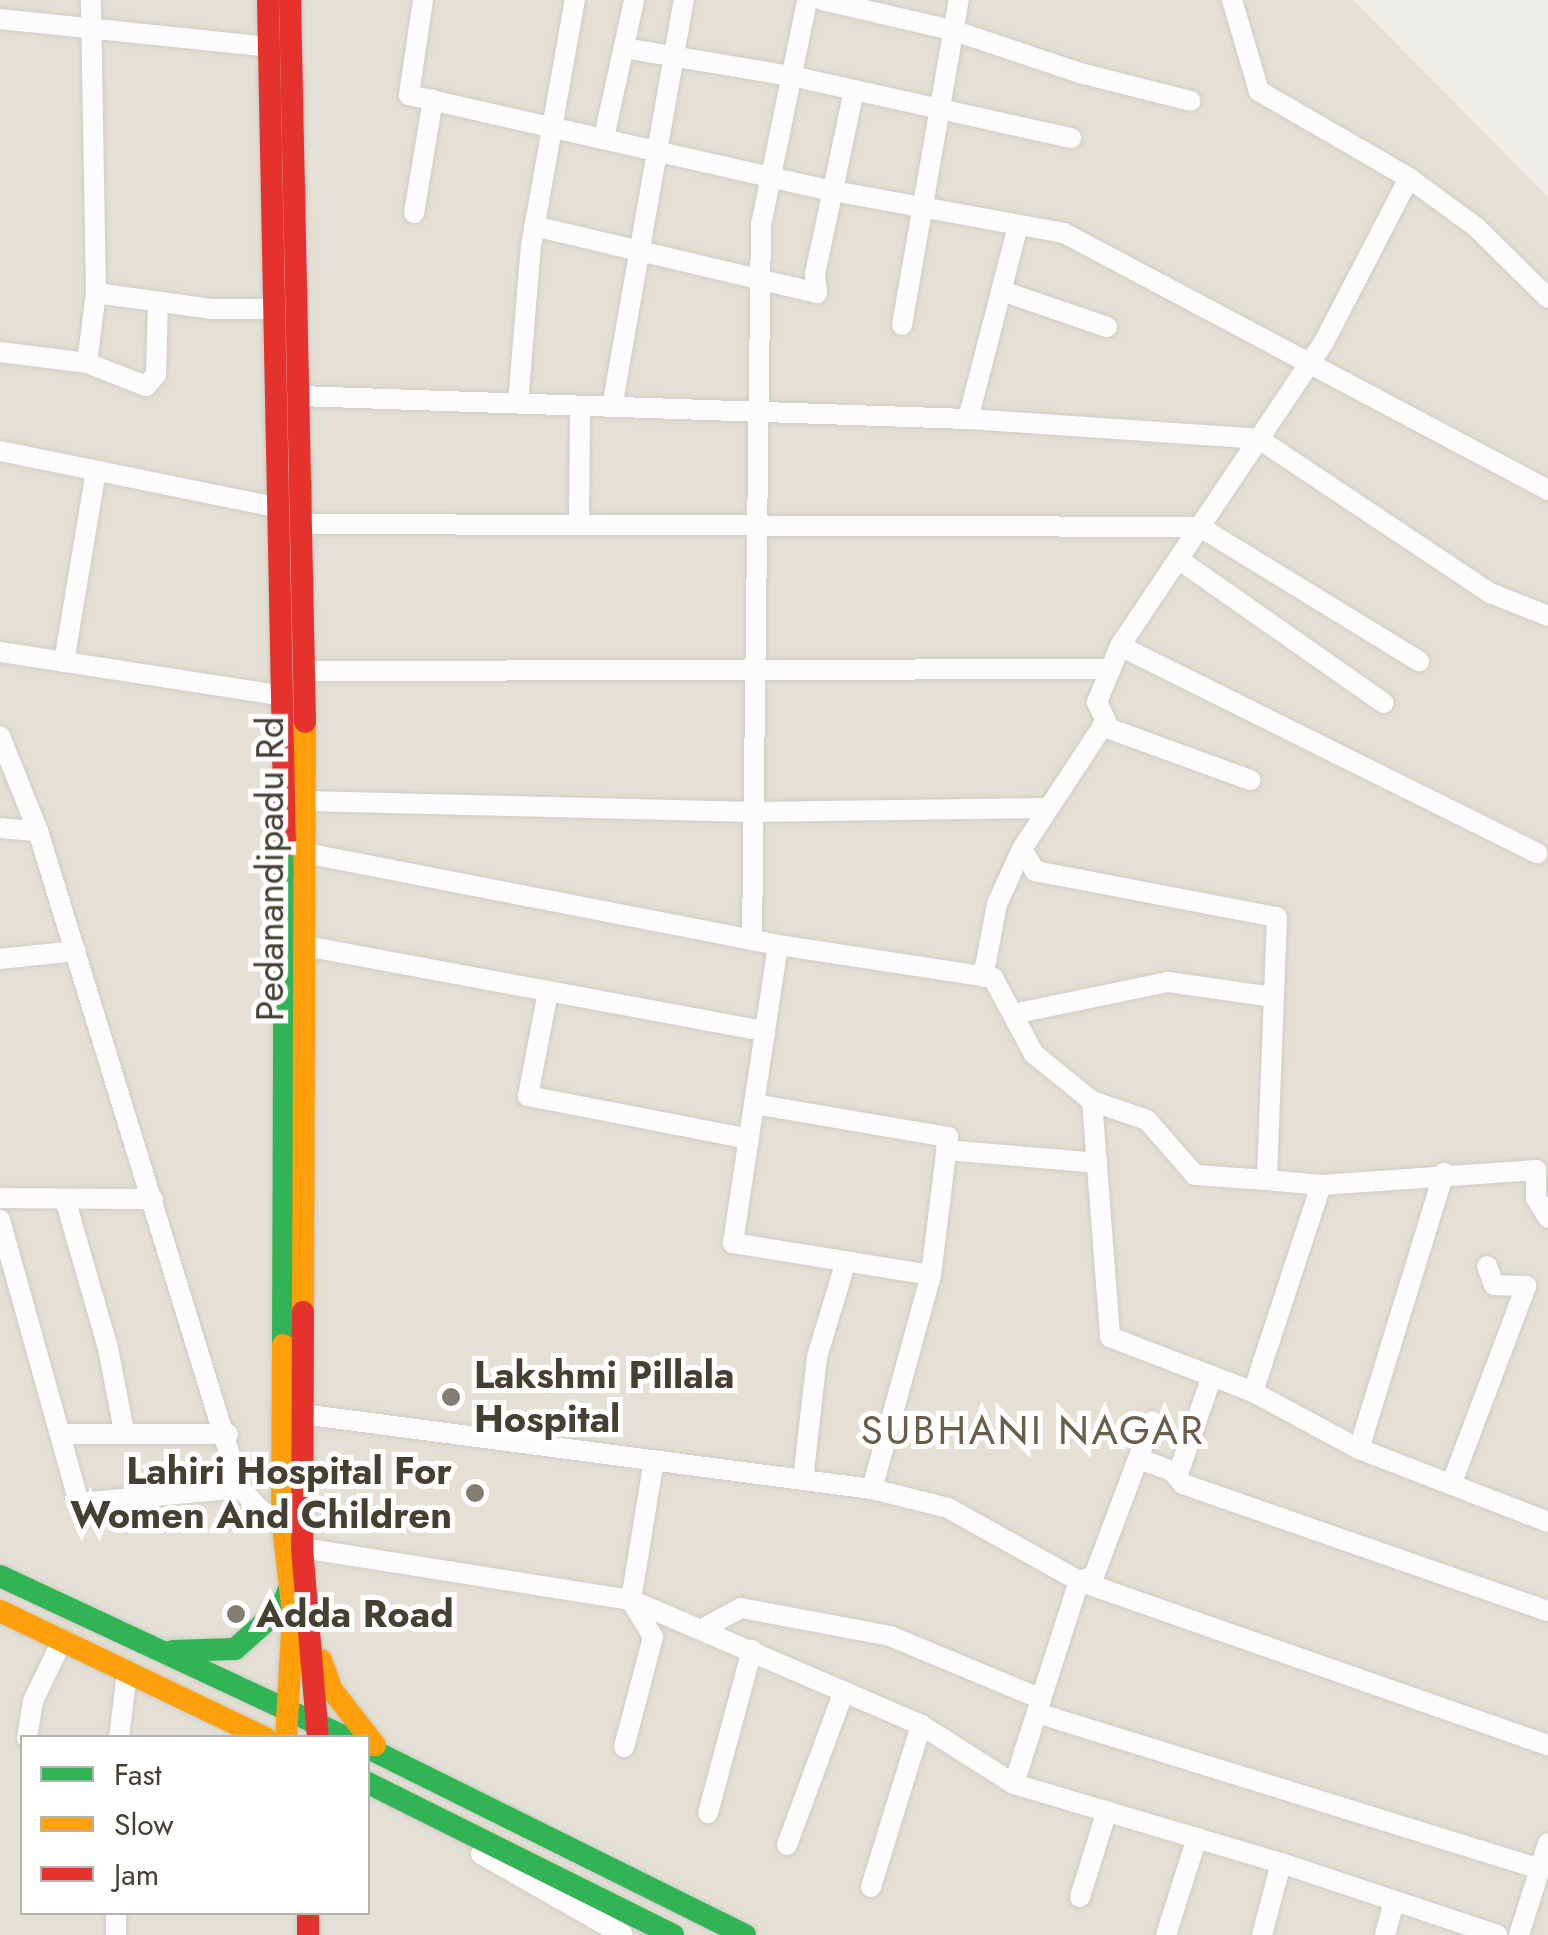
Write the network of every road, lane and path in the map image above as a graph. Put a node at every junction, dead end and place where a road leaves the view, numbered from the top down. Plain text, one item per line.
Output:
1 (91, 0) edge
2 (268, 0) edge
3 (290, 0) edge
4 (423, 0) edge
5 (574, 0) edge
6 (634, 0) edge
7 (684, 0) edge
8 (807, 0) edge
9 (822, 0) edge
10 (959, 0) edge
11 (1232, 0) edge
12 (0, 19) edge
13 (88, 28) junction
14 (955, 31) junction
15 (272, 47) junction
16 (624, 48) junction
17 (674, 61) junction
18 (791, 76) junction
19 (854, 90) junction
20 (432, 100) junction
21 (1190, 100) dead end
22 (940, 109) junction
23 (549, 123) junction
24 (604, 137) junction
25 (1071, 138) dead end
26 (660, 151) junction
27 (773, 176) junction
28 (1409, 178) junction
29 (833, 190) junction
30 (922, 207) junction
31 (414, 213) dead end
32 (1018, 225) junction
33 (534, 226) junction
34 (641, 254) junction
35 (758, 279) junction
36 (1002, 291) junction
37 (96, 293) junction
38 (1548, 298) edge
39 (158, 303) junction
40 (277, 309) junction
41 (902, 325) dead end
42 (1107, 326) dead end
43 (0, 352) edge
44 (87, 363) junction
45 (1307, 367) junction
46 (300, 396) junction
47 (518, 404) junction
48 (580, 406) junction
49 (612, 407) junction
50 (754, 412) junction
51 (968, 419) junction
52 (1259, 439) junction
53 (0, 450) edge
54 (96, 471) junction
55 (1548, 490) edge
56 (280, 508) junction
57 (302, 524) junction
58 (579, 525) junction
59 (755, 526) junction
60 (1200, 527) junction
61 (1178, 559) junction
62 (1548, 616) edge
63 (1120, 646) junction
64 (0, 652) edge
65 (1418, 661) dead end
66 (64, 662) junction
67 (754, 666) junction
68 (1111, 669) junction
69 (304, 672) junction
70 (284, 696) junction
71 (1384, 704) dead end
72 (1102, 726) junction
73 (0, 736) edge
74 (1250, 780) dead end
75 (306, 801) junction
76 (1045, 808) junction
77 (754, 812) junction
78 (0, 828) edge
79 (38, 831) junction
80 (1022, 849) junction
81 (306, 853) junction
82 (1537, 853) dead end
83 (752, 938) junction
84 (778, 945) junction
85 (305, 946) junction
86 (76, 951) junction
87 (0, 959) edge
88 (983, 977) junction
89 (548, 992) junction
90 (1272, 997) junction
91 (1013, 1014) junction
92 (765, 1031) junction
93 (1092, 1101) junction
94 (754, 1104) junction
95 (749, 1138) junction
96 (946, 1150) junction
97 (1097, 1163) junction
98 (1542, 1166) edge
99 (1444, 1173) junction
100 (1267, 1180) junction
101 (1321, 1186) junction
102 (0, 1198) edge
103 (65, 1198) junction
104 (153, 1200) junction
105 (1548, 1218) edge
106 (0, 1220) edge
107 (846, 1262) junction
108 (1487, 1266) dead end
109 (930, 1275) junction
110 (1212, 1376) junction
111 (1252, 1392) junction
112 (302, 1414) junction
113 (1152, 1422) dead end
114 (124, 1431) junction
115 (62, 1434) junction
116 (228, 1434) junction
117 (1359, 1449) junction
118 (1139, 1459) junction
119 (654, 1460) junction
120 (1177, 1477) junction
121 (804, 1480) junction
122 (1451, 1484) junction
123 (240, 1488) junction
124 (872, 1489) junction
125 (282, 1517) junction
126 (1548, 1522) edge
127 (302, 1548) junction
128 (0, 1576) edge
129 (1079, 1581) junction
130 (290, 1588) junction
131 (632, 1600) junction
132 (0, 1611) edge
133 (1548, 1611) edge
134 (704, 1628) junction
135 (314, 1640) junction
136 (62, 1641) junction
137 (162, 1650) junction
138 (752, 1650) junction
139 (127, 1673) junction
140 (844, 1691) junction
141 (1039, 1706) junction
142 (201, 1709) junction
143 (286, 1710) junction
144 (920, 1725) junction
145 (318, 1730) edge
146 (27, 1735) edge
147 (119, 1735) edge
148 (236, 1735) edge
149 (258, 1735) edge
150 (286, 1735) edge
151 (364, 1735) edge
152 (1548, 1745) edge
153 (624, 1747) dead end
154 (376, 1752) edge
155 (1014, 1784) junction
156 (380, 1796) edge
157 (1107, 1811) junction
158 (708, 1812) dead end
159 (1197, 1838) junction
160 (1548, 1843) edge
161 (787, 1845) dead end
162 (1281, 1862) junction
163 (1541, 1878) edge
164 (870, 1888) dead end
165 (1080, 1897) dead end
166 (1394, 1901) junction
167 (1457, 1929) edge
168 (622, 1935) edge
169 (673, 1935) edge
170 (745, 1935) edge
171 (1166, 1935) edge
172 (1262, 1935) edge
173 (1385, 1935) edge
174 (1497, 1935) edge
175 (1518, 1935) edge

1 - 13 street
2 - 15 main road, Pedanandipadu Rd
3 - 46 main road, Pedanandipadu Rd
4 - 20 street
5 - 23 street
6 - 16 street
7 - 17 street
8 - 18 street
9 - 14 street
10 - 14 street
11 - 28 street
12 - 13 street
13 - 15 street
13 - 37 street
14 - 21 street
14 - 22 street
15 - 40 main road, Pedanandipadu Rd
16 - 17 street
16 - 24 street
17 - 18 street
17 - 26 street
18 - 19 street
18 - 27 street
19 - 22 street
19 - 29 street
20 - 23 street
20 - 31 street
22 - 25 street
22 - 30 street
23 - 24 street
23 - 33 street
24 - 26 street
26 - 27 street
26 - 34 street
27 - 29 street
27 - 35 street
28 - 38 street
28 - 45 street
29 - 30 street
29 - 35 street
30 - 32 street
30 - 41 street
32 - 36 street
32 - 45 street
33 - 34 street
33 - 47 street
34 - 35 street
34 - 49 street
35 - 50 street
36 - 42 street
36 - 51 street
37 - 39 street
37 - 44 street
39 - 40 street
39 - 44 street
40 - 56 main road, Pedanandipadu Rd
43 - 44 street
45 - 52 street
45 - 55 street
46 - 47 street
46 - 57 main road, Pedanandipadu Rd
47 - 48 street
48 - 49 street
48 - 58 street
49 - 50 street
50 - 51 street
50 - 59 street
51 - 52 street
52 - 60 street
52 - 62 street
53 - 54 street
54 - 56 street
54 - 66 street
56 - 70 main road, Pedanandipadu Rd
57 - 58 street
57 - 69 main road, Pedanandipadu Rd
58 - 59 street
59 - 60 street
59 - 67 street
60 - 61 street
60 - 65 street
61 - 63 street
61 - 71 street
63 - 68 street
63 - 82 street
64 - 66 street
66 - 70 street
67 - 68 street
67 - 69 street
67 - 77 street
68 - 72 street
69 - 75 main road, Pedanandipadu Rd
70 - 125 main road, Pedanandipadu Rd
72 - 74 street
72 - 76 street
73 - 79 street
75 - 77 street
75 - 81 main road, Pedanandipadu Rd
76 - 77 street
76 - 80 street
77 - 83 street
78 - 79 street
79 - 86 street
80 - 88 street
80 - 90 street
81 - 83 street
81 - 85 main road, Pedanandipadu Rd
83 - 84 street
84 - 88 street
84 - 92 street
85 - 89 street
85 - 112 main road, Pedanandipadu Rd
86 - 87 street
86 - 104 street
88 - 91 street
89 - 92 street
89 - 95 street
90 - 91 street
90 - 100 street
91 - 93 street
92 - 94 street
93 - 97 street
93 - 100 street
94 - 95 street
94 - 96 street
95 - 107 street
96 - 97 street
96 - 109 street
97 - 110 street
98 - 99 street
98 - 105 street
99 - 101 street
99 - 117 street
100 - 101 street
101 - 111 street
102 - 103 street
103 - 104 street
103 - 114 street
104 - 116 street
106 - 115 street
107 - 109 street
107 - 121 street
108 - 122 street
109 - 124 street
110 - 111 street
110 - 120 street
111 - 117 street
112 - 119 street
112 - 127 main road, Pedanandipadu Rd
113 - 118 street
114 - 115 street
114 - 116 street
115 - 123 street
116 - 123 street
117 - 122 street
118 - 120 street
118 - 129 street
119 - 121 street
119 - 131 street
120 - 133 street
121 - 124 street
122 - 126 street
123 - 125 street
124 - 129 street
125 - 130 main road, Pedanandipadu Rd
127 - 131 street
127 - 135 main road, Pedanandipadu Rd
128 - 137 main road
129 - 141 street
129 - 152 street
130 - 137 main road
130 - 143 main road, Pedanandipadu Rd
131 - 134 street
131 - 153 street
132 - 136 main road
134 - 138 street
134 - 141 street
135 - 145 main road, Pedanandipadu Rd
135 - 151 main road
136 - 139 main road
136 - 146 street
137 - 143 main road
138 - 140 street
138 - 158 street
139 - 142 main road
139 - 147 street
140 - 144 street
140 - 161 street
141 - 155 street
141 - 163 street
142 - 148 main road
142 - 149 main road
143 - 145 main road
143 - 150 main road, Pedanandipadu Rd
144 - 155 street
144 - 164 street
154 - 170 main road
155 - 157 street
156 - 168 street
156 - 169 main road
157 - 159 street
157 - 165 street
159 - 162 street
159 - 171 street
160 - 163 street
162 - 166 street
162 - 172 street
163 - 175 street
166 - 167 street
166 - 173 street
167 - 174 street

